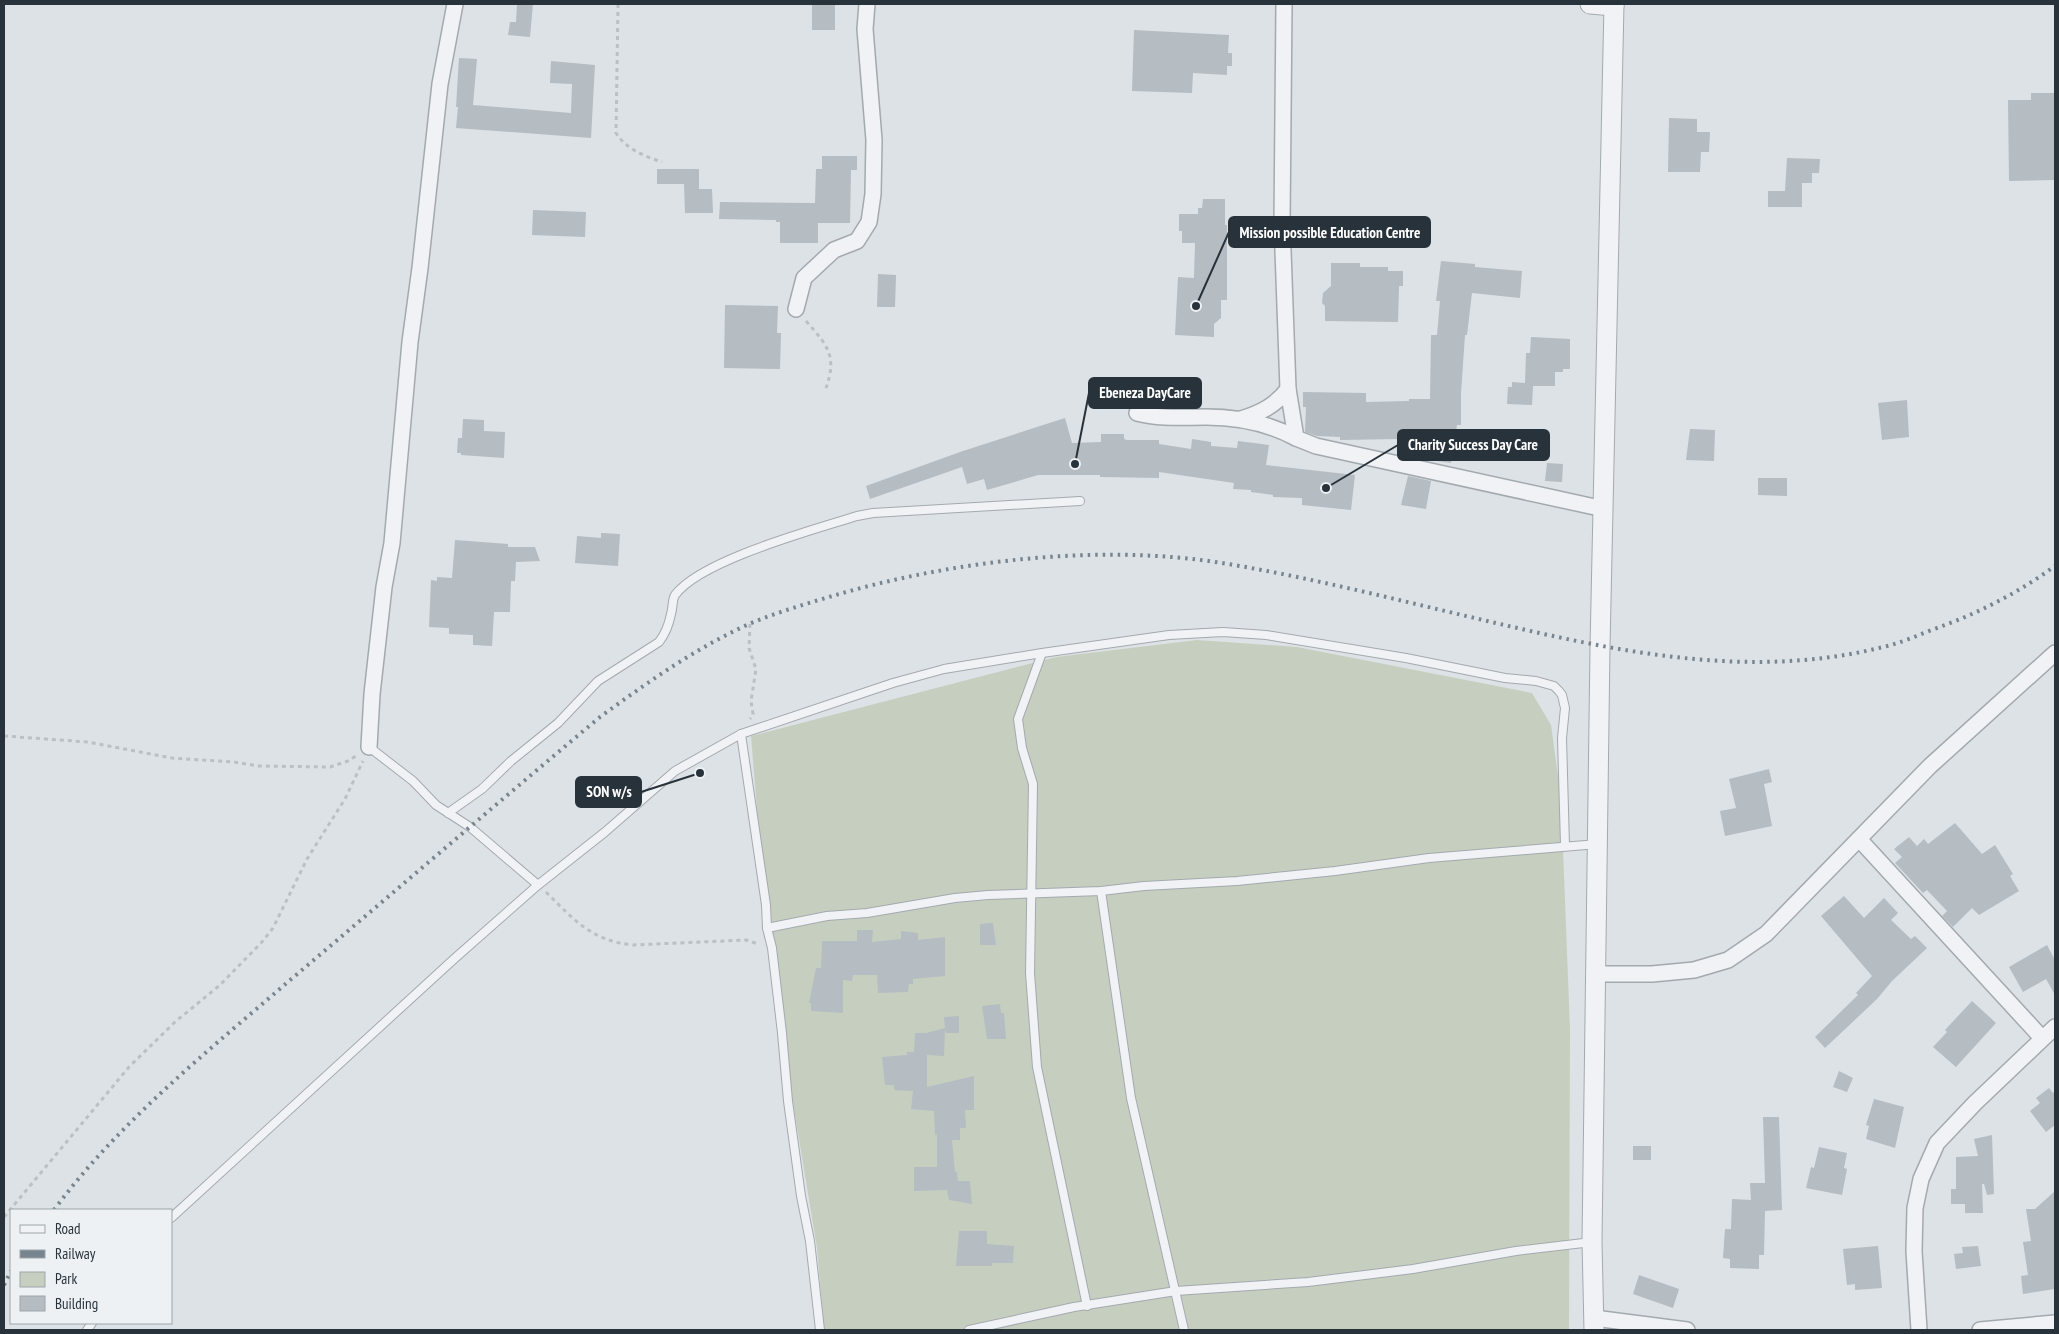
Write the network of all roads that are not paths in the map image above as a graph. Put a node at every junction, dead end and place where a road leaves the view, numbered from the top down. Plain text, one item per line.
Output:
1 (455, 4) edge
2 (868, 4) edge
3 (1284, 4) edge
4 (1590, 4) edge
5 (1614, 5) edge
6 (796, 309) road end
7 (1288, 389) junction
8 (1137, 413) dead end
9 (1239, 419) junction
10 (1296, 438) junction
11 (1080, 501) dead end
12 (1604, 509) junction
13 (1042, 653) junction
14 (2055, 653) edge
15 (742, 734) junction
16 (369, 747) joint
17 (448, 813) junction
18 (1860, 839) junction
19 (1598, 844) junction
20 (1565, 845) junction
21 (538, 884) junction
22 (1101, 891) junction
23 (1031, 893) junction
24 (767, 928) junction
25 (1596, 974) junction
26 (2055, 1028) edge
27 (2042, 1038) junction
28 (172, 1217) edge
29 (1592, 1242) junction
30 (1176, 1291) junction
31 (1087, 1306) junction
32 (2055, 1323) edge
33 (1594, 1324) edge
34 (820, 1330) edge
35 (969, 1330) edge
36 (1184, 1330) edge
37 (1687, 1330) edge
38 (1918, 1330) edge
39 (1980, 1330) edge

1 - 16 street
2 - 6 street
3 - 7 street
4 - 5 street
5 - 12 street
7 - 9 street
7 - 10 street
8 - 9 street
9 - 10 street
10 - 12 street
11 - 17 lane
12 - 19 street
13 - 15 lane
13 - 20 lane
13 - 23 lane
14 - 18 street
15 - 21 lane
15 - 24 lane
16 - 17 lane
17 - 21 lane
18 - 25 street
18 - 27 street
19 - 20 lane
19 - 25 street
20 - 22 lane
21 - 28 lane
22 - 23 lane
22 - 30 lane
23 - 24 lane
23 - 31 lane
24 - 34 lane
25 - 29 street
26 - 27 street
27 - 38 street
29 - 30 lane
29 - 33 street
30 - 31 lane
30 - 36 lane
31 - 35 lane
32 - 39 street
33 - 37 street

